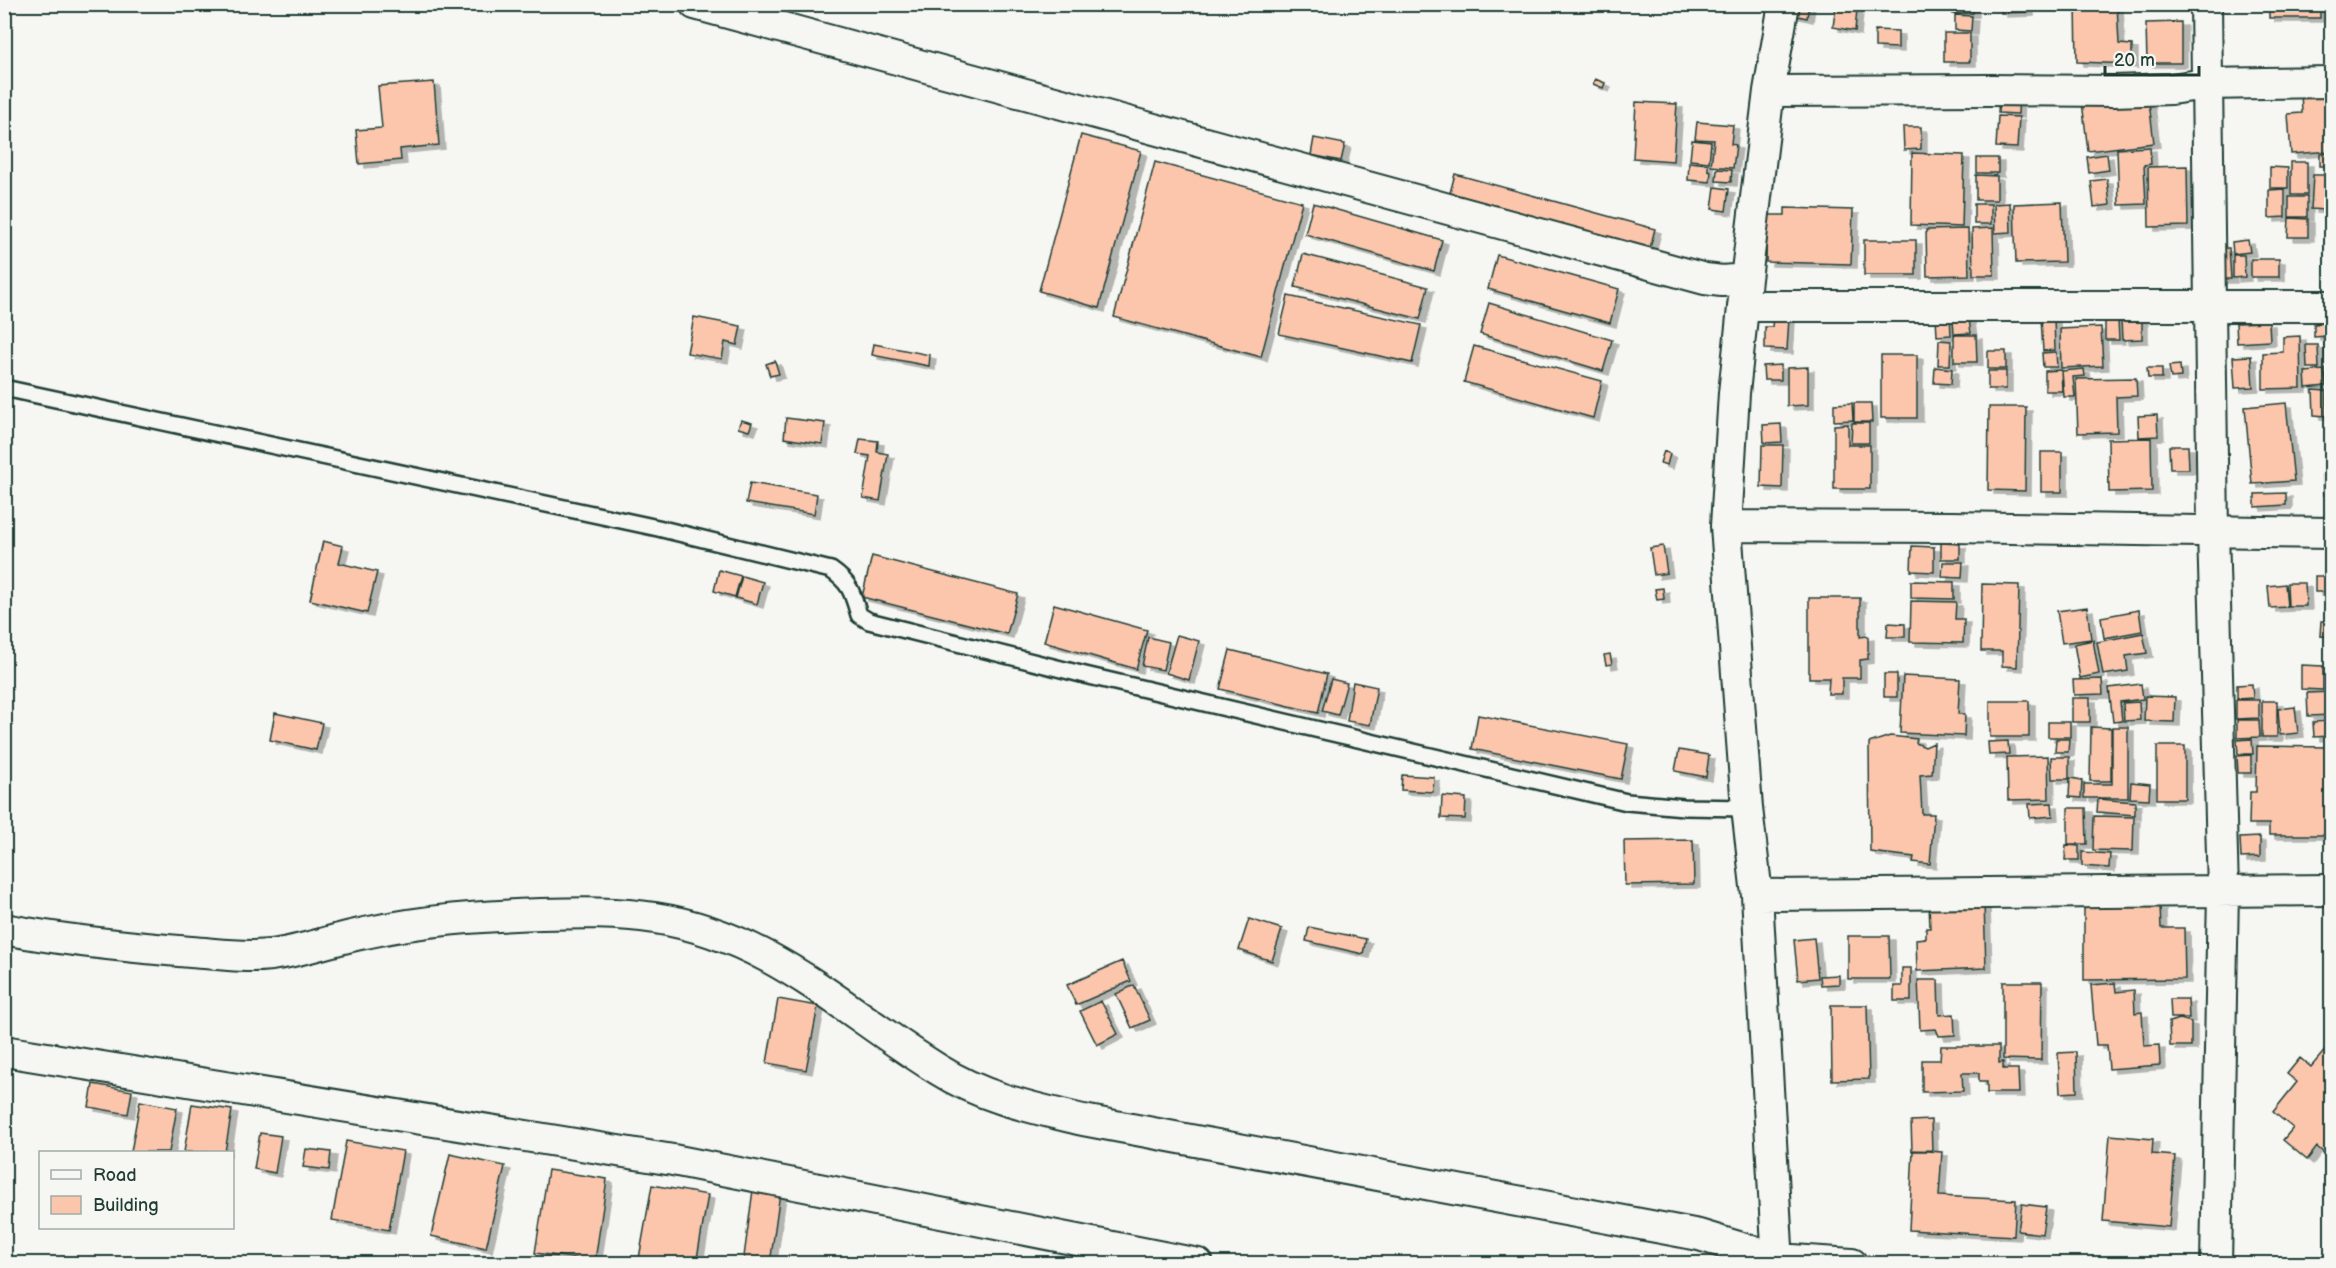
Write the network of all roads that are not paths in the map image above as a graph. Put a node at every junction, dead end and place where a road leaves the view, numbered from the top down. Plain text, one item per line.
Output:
1 (695, 4) edge
2 (1784, 4) edge
3 (2206, 4) edge
4 (2331, 82) edge
5 (2206, 84) junction
6 (1769, 91) junction
7 (1745, 293) junction
8 (2209, 306) junction
9 (2331, 306) edge
10 (4, 388) edge
11 (1726, 526) junction
12 (2213, 531) junction
13 (2331, 533) edge
14 (1747, 808) junction
15 (2223, 891) junction
16 (2331, 891) edge
17 (1757, 895) junction
18 (4, 929) edge
19 (4, 1051) edge
20 (1778, 1261) edge
21 (1198, 1263) edge
22 (1852, 1263) edge
23 (2216, 1263) edge

1 - 7 street
2 - 6 street
3 - 5 street
4 - 5 street
5 - 6 street
5 - 8 street
6 - 7 street
7 - 8 street
7 - 11 street
8 - 9 street
8 - 12 street
10 - 14 lane
11 - 12 street
11 - 14 street
12 - 13 street
12 - 15 street
14 - 17 street
15 - 16 street
15 - 17 street
15 - 23 street
17 - 20 street
18 - 20 street
19 - 21 street
20 - 22 street

